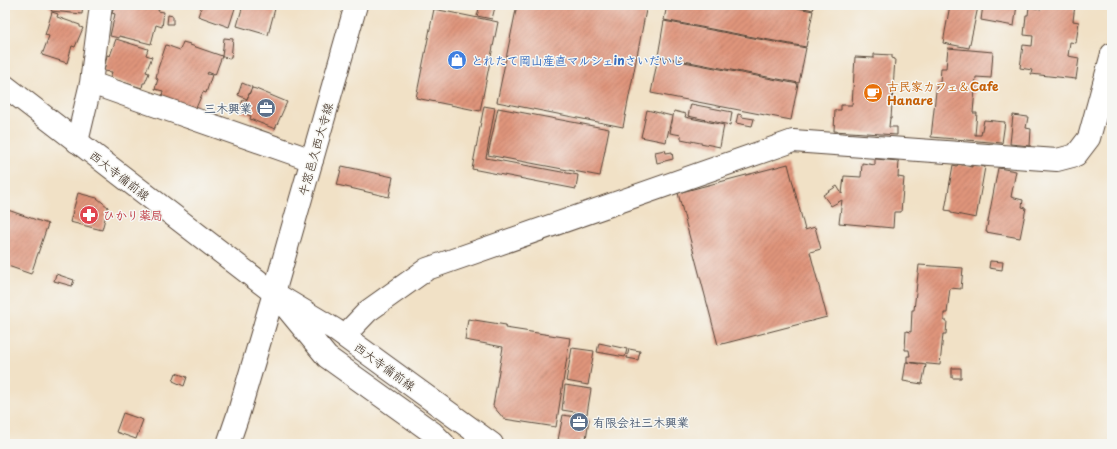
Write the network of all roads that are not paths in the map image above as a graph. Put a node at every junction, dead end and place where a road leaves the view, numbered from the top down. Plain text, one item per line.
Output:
1 (101, 5) edge
2 (356, 5) edge
3 (1112, 54) edge
4 (91, 83) junction
5 (5, 86) edge
6 (1108, 87) edge
7 (77, 142) junction
8 (312, 160) junction
9 (274, 293) junction
10 (344, 336) junction
11 (228, 444) edge
12 (444, 444) edge
13 (492, 444) edge

1 - 4 street
2 - 8 street, 牛窓邑久西大寺線
3 - 6 street
4 - 7 street
4 - 8 street
5 - 7 street, 西大寺備前線
6 - 10 street
7 - 9 street, 西大寺備前線
8 - 9 street, 牛窓邑久西大寺線
9 - 10 street, 西大寺備前線
9 - 11 street, 牛窓邑久西大寺線
9 - 12 street, 西大寺備前線
10 - 13 street, 西大寺備前線

